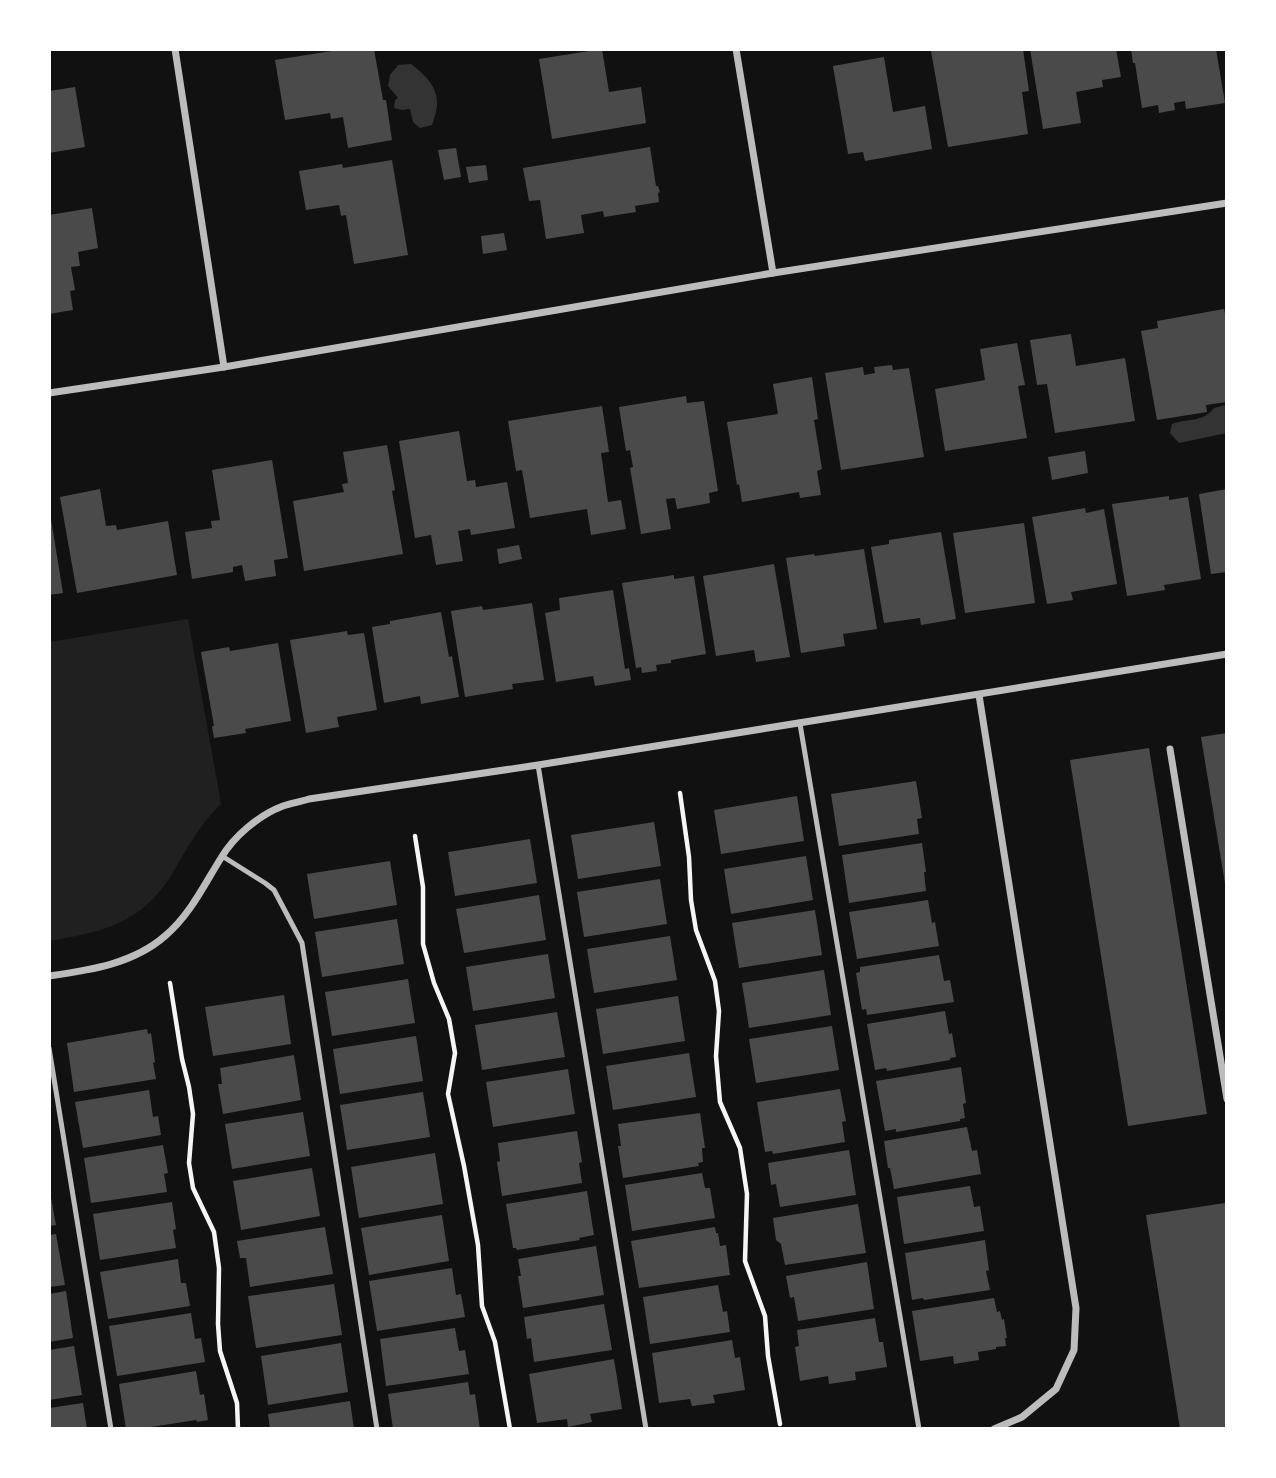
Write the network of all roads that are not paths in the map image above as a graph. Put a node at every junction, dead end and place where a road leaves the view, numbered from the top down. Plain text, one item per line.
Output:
1 (175, 49) edge
2 (736, 49) edge
3 (1227, 203) edge
4 (773, 273) junction
5 (225, 367) junction
6 (49, 393) edge
7 (1227, 654) edge
8 (979, 695) junction
9 (800, 724) junction
10 (1170, 748) dead end
11 (538, 765) junction
12 (222, 856) junction
13 (49, 976) edge
14 (49, 1048) edge
15 (1227, 1099) edge
16 (111, 1429) edge
17 (377, 1429) edge
18 (646, 1429) edge
19 (919, 1429) edge
20 (994, 1429) edge

1 - 5 street
2 - 4 street
3 - 4 street
4 - 5 street
5 - 6 street
7 - 8 street
8 - 9 street
8 - 20 street
9 - 11 street
9 - 19 lane
10 - 15 street
11 - 12 street
11 - 18 lane
12 - 13 street
12 - 17 lane
14 - 16 lane

